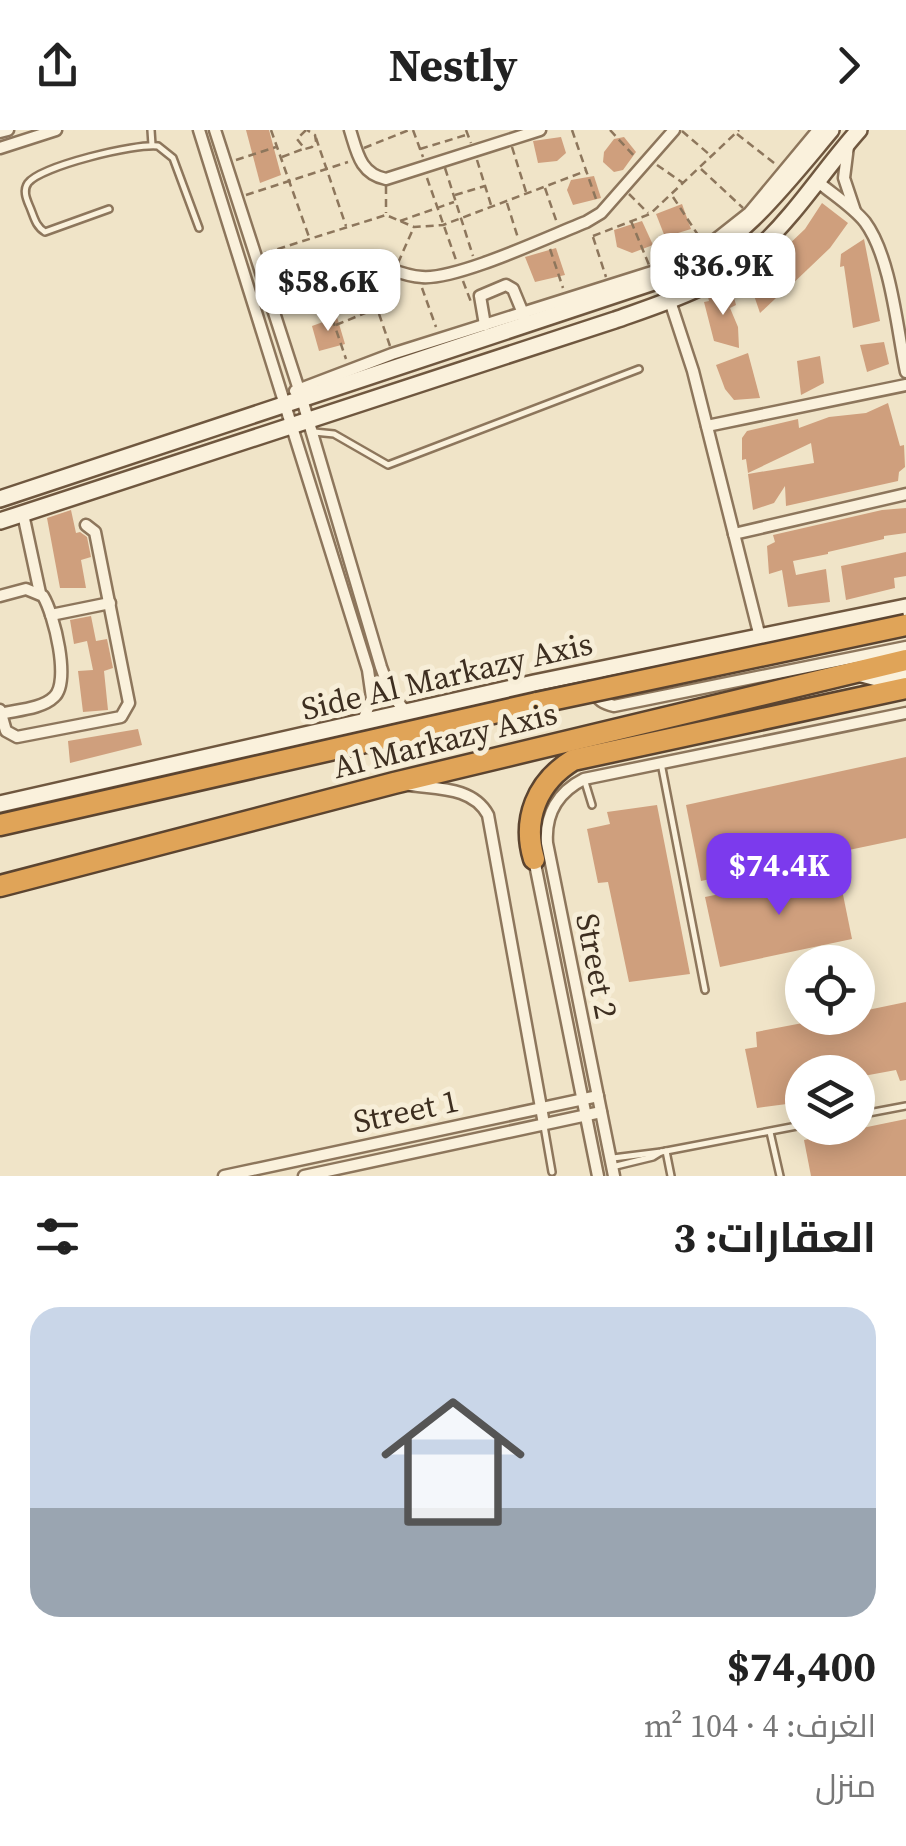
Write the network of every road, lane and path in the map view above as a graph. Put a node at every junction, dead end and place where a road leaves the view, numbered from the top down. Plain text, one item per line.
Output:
1 (8, 130) edge
2 (56, 130) edge
3 (150, 130) edge
4 (199, 130) edge
5 (215, 130) edge
6 (271, 130) edge
7 (296, 130) edge
8 (308, 130) edge
9 (350, 130) edge
10 (411, 130) edge
11 (540, 130) edge
12 (572, 130) edge
13 (610, 130) edge
14 (677, 130) edge
15 (818, 130) edge
16 (832, 130) edge
17 (0, 132) edge
18 (467, 132) edge
19 (737, 132) edge
20 (298, 136) junction
21 (854, 136) edge
22 (316, 138) junction
23 (510, 140) junction
24 (152, 145) junction
25 (278, 147) junction
26 (0, 148) edge
27 (305, 148) junction
28 (420, 150) junction
29 (474, 152) junction
30 (358, 154) junction
31 (712, 157) junction
32 (281, 158) junction
33 (442, 162) junction
34 (647, 162) junction
35 (225, 164) junction
36 (326, 168) junction
37 (425, 168) junction
38 (700, 168) junction
39 (586, 170) junction
40 (784, 171) junction
41 (386, 179) junction
42 (289, 181) junction
43 (817, 181) junction
44 (684, 184) junction
45 (485, 186) junction
46 (544, 186) junction
47 (624, 190) junction
48 (527, 193) junction
49 (453, 195) junction
50 (672, 196) junction
51 (236, 198) junction
52 (455, 201) junction
53 (506, 201) junction
54 (492, 207) junction
55 (438, 208) junction
56 (109, 209) dead end
57 (856, 212) junction
58 (601, 213) junction
59 (749, 213) junction
60 (650, 214) junction
61 (386, 215) junction
62 (461, 218) junction
63 (631, 220) junction
64 (400, 221) junction
65 (443, 226) junction
66 (346, 227) junction
67 (414, 227) junction
68 (199, 228) dead end
69 (560, 232) junction
70 (546, 238) junction
71 (310, 239) junction
72 (521, 247) junction
73 (706, 247) junction
74 (254, 257) junction
75 (476, 265) junction
76 (334, 266) junction
77 (395, 270) junction
78 (460, 270) junction
79 (652, 272) junction
80 (419, 277) junction
81 (296, 278) junction
82 (609, 286) junction
83 (264, 287) junction
84 (567, 299) junction
85 (670, 301) junction
86 (328, 306) junction
87 (377, 308) junction
88 (525, 319) junction
89 (334, 326) junction
90 (482, 326) junction
91 (441, 340) junction
92 (392, 354) junction
93 (350, 370) junction
94 (640, 370) dead end
95 (906, 372) edge
96 (906, 385) edge
97 (292, 397) junction
98 (304, 426) junction
99 (707, 426) junction
100 (906, 494) edge
101 (0, 499) edge
102 (23, 514) junction
103 (0, 521) edge
104 (86, 524) dead end
105 (734, 534) junction
106 (40, 593) junction
107 (0, 596) edge
108 (110, 604) junction
109 (906, 607) edge
110 (51, 615) junction
111 (906, 625) edge
112 (760, 637) junction
113 (906, 647) edge
114 (906, 660) edge
115 (381, 667) junction
116 (368, 670) junction
117 (600, 670) junction
118 (855, 671) junction
119 (906, 676) edge
120 (906, 688) edge
121 (0, 712) edge
122 (406, 712) junction
123 (906, 713) edge
124 (362, 723) junction
125 (661, 763) junction
126 (584, 779) junction
127 (394, 782) junction
128 (0, 804) edge
129 (592, 805) dead end
130 (0, 825) edge
131 (534, 860) joint
132 (0, 886) edge
133 (705, 990) dead end
134 (598, 1096) junction
135 (582, 1100) junction
136 (906, 1106) edge
137 (541, 1108) junction
138 (601, 1112) junction
139 (875, 1112) edge
140 (586, 1116) junction
141 (544, 1124) junction
142 (785, 1129) edge
143 (770, 1132) junction
144 (663, 1152) junction
145 (612, 1167) edge
146 (358, 1170) edge
147 (552, 1172) dead end
148 (224, 1176) edge
149 (304, 1176) edge
150 (598, 1176) edge
151 (671, 1176) edge
152 (780, 1176) edge

1 - 17 street
2 - 26 street
3 - 24 lane
4 - 97 street
5 - 35 street
6 - 25 path
7 - 20 path
8 - 20 path
8 - 22 path
9 - 30 street
10 - 28 path
10 - 30 path
11 - 23 street
12 - 39 path
13 - 34 path
14 - 31 path
14 - 34 street
15 - 40 street
16 - 88 street
18 - 28 path
18 - 29 path
19 - 31 path
19 - 40 path
20 - 27 path
21 - 43 street
21 - 57 street
22 - 27 path
22 - 36 path
23 - 29 street
23 - 48 path
24 - 56 lane
24 - 68 lane
25 - 32 path
25 - 35 path
27 - 32 path
28 - 37 path
29 - 33 street
29 - 45 path
30 - 36 path
30 - 41 street
31 - 38 path
32 - 42 path
33 - 37 street
33 - 49 path
34 - 44 path
34 - 47 street
35 - 51 street
36 - 42 path
36 - 66 path
37 - 41 street
37 - 55 path
38 - 44 path
38 - 59 path
39 - 46 path
39 - 58 path
40 - 59 street
41 - 61 path
42 - 51 path
42 - 71 path
43 - 57 street
43 - 85 street
44 - 50 path
45 - 49 path
45 - 54 path
46 - 48 path
46 - 69 path
47 - 58 street
47 - 60 path
48 - 53 path
49 - 52 path
50 - 60 path
50 - 73 path
51 - 74 street
52 - 55 path
52 - 62 path
53 - 54 path
53 - 72 path
54 - 62 path
55 - 64 path
55 - 65 path
57 - 95 street
58 - 69 street
59 - 73 street
60 - 63 path
61 - 64 path
61 - 66 path
62 - 65 path
62 - 75 path
63 - 79 path
63 - 82 path
64 - 67 path
65 - 67 path
65 - 78 path
66 - 71 path
67 - 77 path
69 - 70 street
70 - 72 street
70 - 84 path
71 - 74 path
72 - 75 street
73 - 79 street
74 - 83 street
75 - 78 street
76 - 77 street
76 - 81 street
76 - 86 path
77 - 80 street
77 - 87 path
78 - 80 street
78 - 90 path
79 - 82 street
80 - 91 path
81 - 83 street
81 - 86 path
82 - 84 street
83 - 97 street
84 - 88 street
85 - 98 street
85 - 99 street
86 - 89 path
87 - 89 path
87 - 92 path
88 - 90 street
88 - 90 street
88 - 97 street
89 - 93 path
90 - 91 street
91 - 92 street
92 - 93 street
93 - 97 street
94 - 98 lane
96 - 99 street
97 - 98 street
97 - 101 street
98 - 102 street
98 - 115 street
98 - 116 street
99 - 105 street
100 - 105 street
102 - 103 street
102 - 106 street
104 - 108 street
105 - 112 street
106 - 107 street
106 - 110 street
108 - 110 street
108 - 121 street
109 - 112 street, Side Al Markazy Axis
110 - 121 street
111 - 130 highway, Al Markazy Axis, bridge
112 - 117 street, Side Al Markazy Axis
113 - 117 street
114 - 118 highway, Al Markazy Axis
115 - 116 street
115 - 122 street
116 - 124 street
117 - 122 street, Side Al Markazy Axis
118 - 119 street
118 - 127 highway, Al Markazy Axis
120 - 131 highway
122 - 124 street, Side Al Markazy Axis
123 - 125 street
124 - 128 street, Side Al Markazy Axis
125 - 126 street
125 - 133 lane
126 - 129 lane
126 - 134 street, Street 2
127 - 132 highway, Al Markazy Axis
127 - 137 street
131 - 135 street, Street 2
134 - 135 street, Street 1
134 - 138 street, Street 2
135 - 137 street, Street 1
135 - 140 street, Street 2
136 - 139 lane
137 - 141 street
137 - 148 street, Street 1
138 - 140 street, Street 1
138 - 145 street, Street 2
140 - 141 street, Street 1
140 - 150 street, Street 2
141 - 146 street, Street 1
141 - 147 lane
142 - 143 lane
143 - 144 lane
143 - 152 lane
144 - 145 lane
144 - 151 lane
146 - 149 street, Street 1

